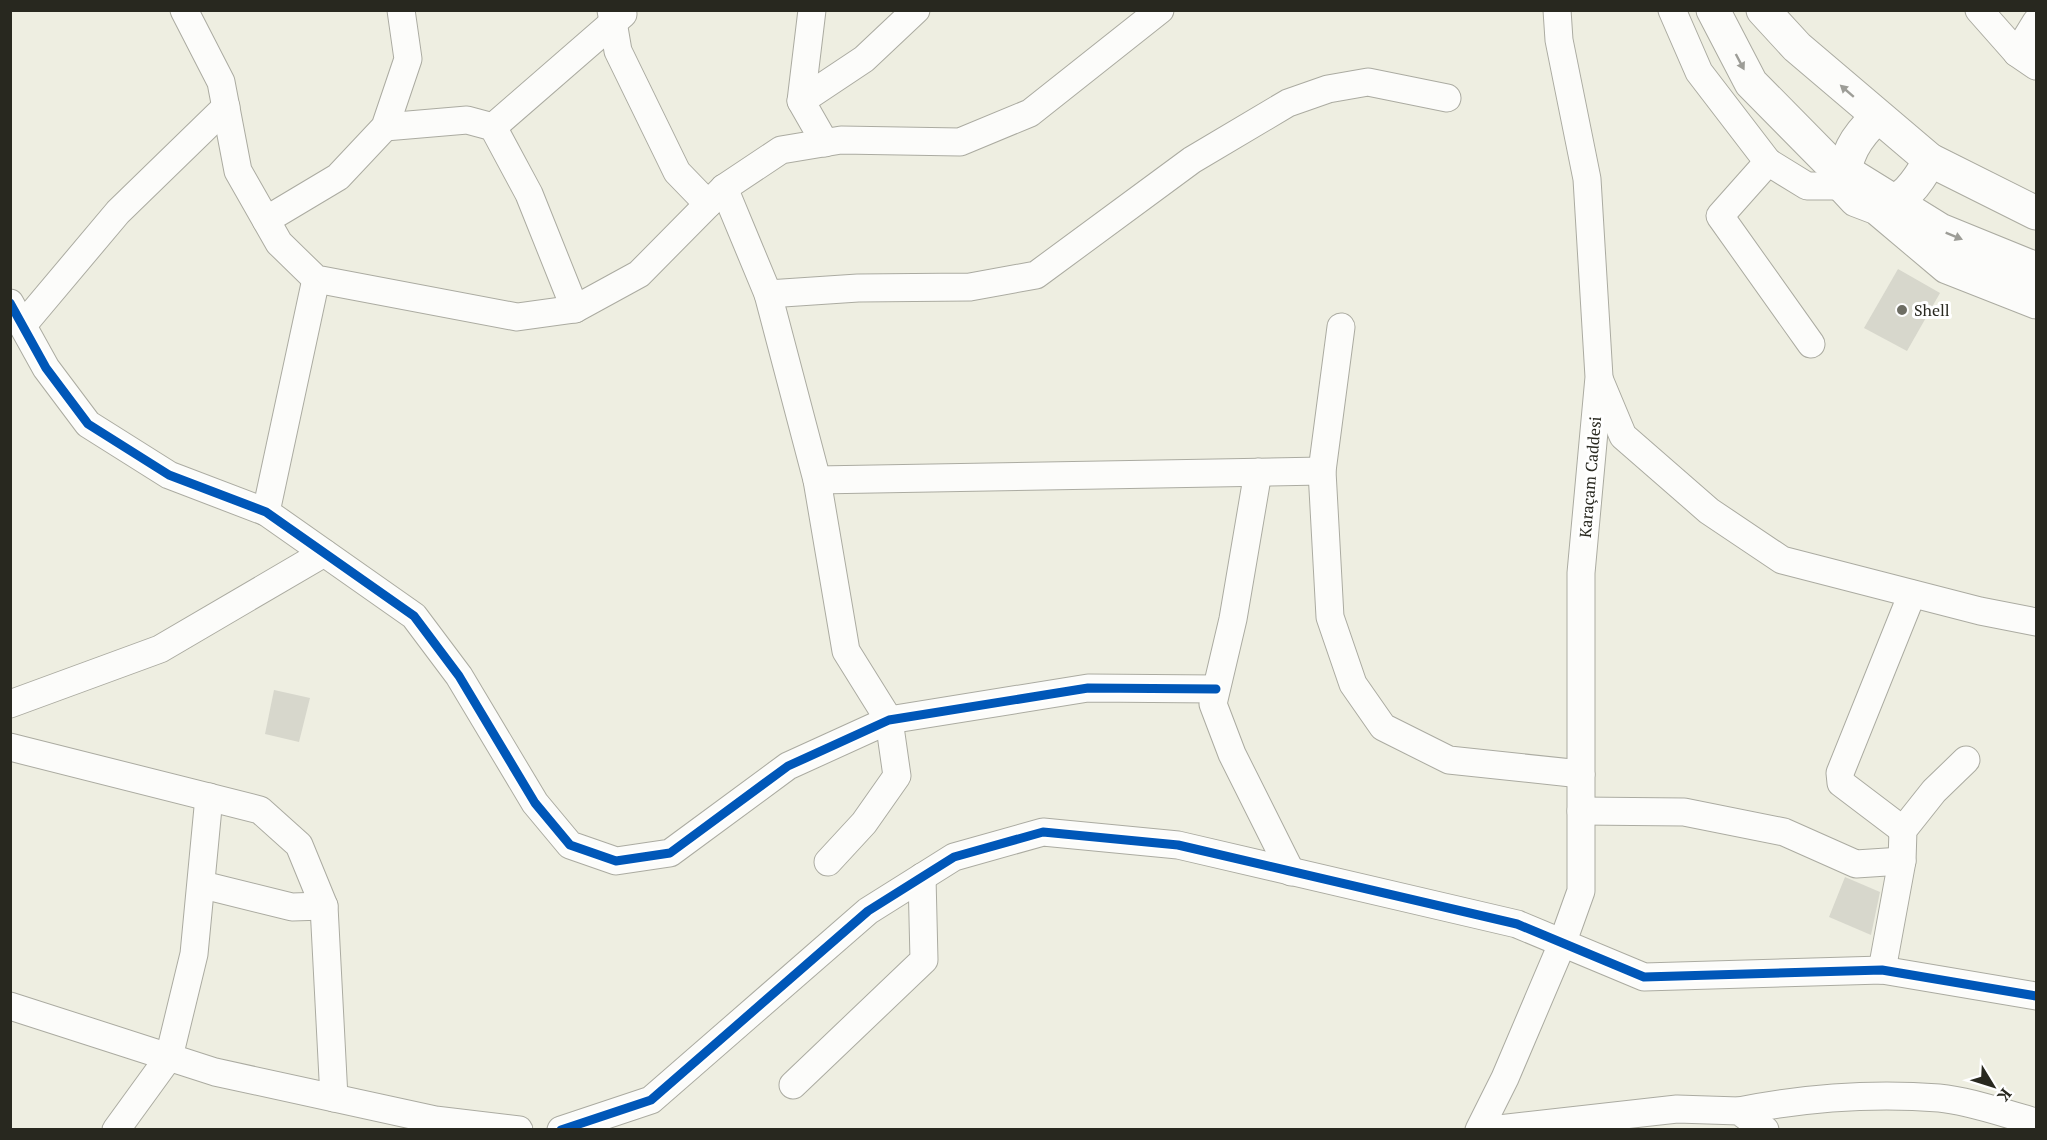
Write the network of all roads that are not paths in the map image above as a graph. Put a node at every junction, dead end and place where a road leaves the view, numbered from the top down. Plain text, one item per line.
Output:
1 (184, 10) edge
2 (401, 10) edge
3 (812, 10) edge
4 (916, 10) edge
5 (1160, 10) edge
6 (1557, 10) edge
7 (1672, 10) edge
8 (1713, 10) edge
9 (1763, 10) edge
10 (1979, 10) edge
11 (617, 15) edge
12 (2037, 22) edge
13 (2027, 59) edge
14 (1447, 98) dead end
15 (801, 101) junction
16 (226, 107) junction
17 (1877, 117) junction
18 (385, 127) junction
19 (493, 127) junction
20 (825, 143) junction
21 (1930, 160) junction
22 (1768, 162) junction
23 (1843, 178) junction
24 (716, 196) junction
25 (1886, 205) junction
26 (2037, 213) edge
27 (266, 220) junction
28 (2037, 269) edge
29 (316, 279) junction
30 (768, 294) junction
31 (2037, 302) edge
32 (575, 309) junction
33 (16, 314) edge
34 (1341, 327) dead end
35 (1811, 344) dead end
36 (1599, 377) junction
37 (1322, 471) junction
38 (1258, 472) junction
39 (817, 480) junction
40 (266, 512) junction
41 (324, 553) junction
42 (1912, 594) junction
43 (2037, 622) edge
44 (1216, 689) junction
45 (10, 704) edge
46 (889, 720) junction
47 (10, 747) edge
48 (1966, 760) dead end
49 (1581, 774) junction
50 (209, 798) junction
51 (1581, 811) junction
52 (1903, 830) junction
53 (1902, 861) junction
54 (828, 862) dead end
55 (1291, 872) junction
56 (922, 877) junction
57 (203, 885) junction
58 (324, 906) junction
59 (1562, 944) junction
60 (1882, 970) junction
61 (2037, 996) edge
62 (10, 1005) edge
63 (169, 1057) junction
64 (793, 1085) dead end
65 (334, 1098) junction
66 (1738, 1111) junction
67 (2037, 1122) edge
68 (116, 1130) edge
69 (519, 1130) edge
70 (561, 1130) edge
71 (1479, 1130) edge
72 (1490, 1130) edge
73 (1765, 1130) edge

1 - 16 street
2 - 18 street
3 - 15 street
4 - 15 street
5 - 20 street
6 - 36 street, Karaçam Caddesi
7 - 22 street
8 -> 23 main road
17 -> 9 main road
10 - 13 street
11 - 19 street
11 - 24 street
12 - 13 street
14 - 30 street
15 - 20 street
16 - 27 street
16 - 33 street
17 - 21 main road
17 - 23 main road
18 - 19 street
18 - 27 street
19 - 32 street
20 - 24 street
21 - 25 main road
21 - 26 main road
22 - 23 street
22 - 35 street
23 - 25 main road
24 - 30 street
24 - 32 street
25 -> 28 main road
25 - 31 main road
27 - 29 street
29 - 32 street
29 - 40 street
30 - 39 street
33 - 40 street
34 - 37 street
36 - 42 street
36 - 49 street, Karaçam Caddesi
37 - 38 street
37 - 49 street
38 - 39 street
38 - 44 street
39 - 46 street
40 - 41 street
41 - 45 street
41 - 46 street
42 - 43 street
42 - 52 street
44 - 46 street
44 - 55 street
46 - 54 street
47 - 50 street
48 - 52 street
49 - 51 street, Karaçam Caddesi
50 - 57 street
50 - 58 street
51 - 53 street
51 - 59 street, Karaçam Caddesi
52 - 53 street
53 - 60 street
55 - 56 street
55 - 59 street
56 - 64 street
56 - 70 street
57 - 58 street
57 - 63 street
58 - 65 street
59 - 60 street
59 - 71 street, Karaçam Caddesi
60 - 61 street
62 - 63 street
63 - 65 street
63 - 68 street
65 - 69 street
66 - 67 street
66 - 72 street
66 - 73 street

